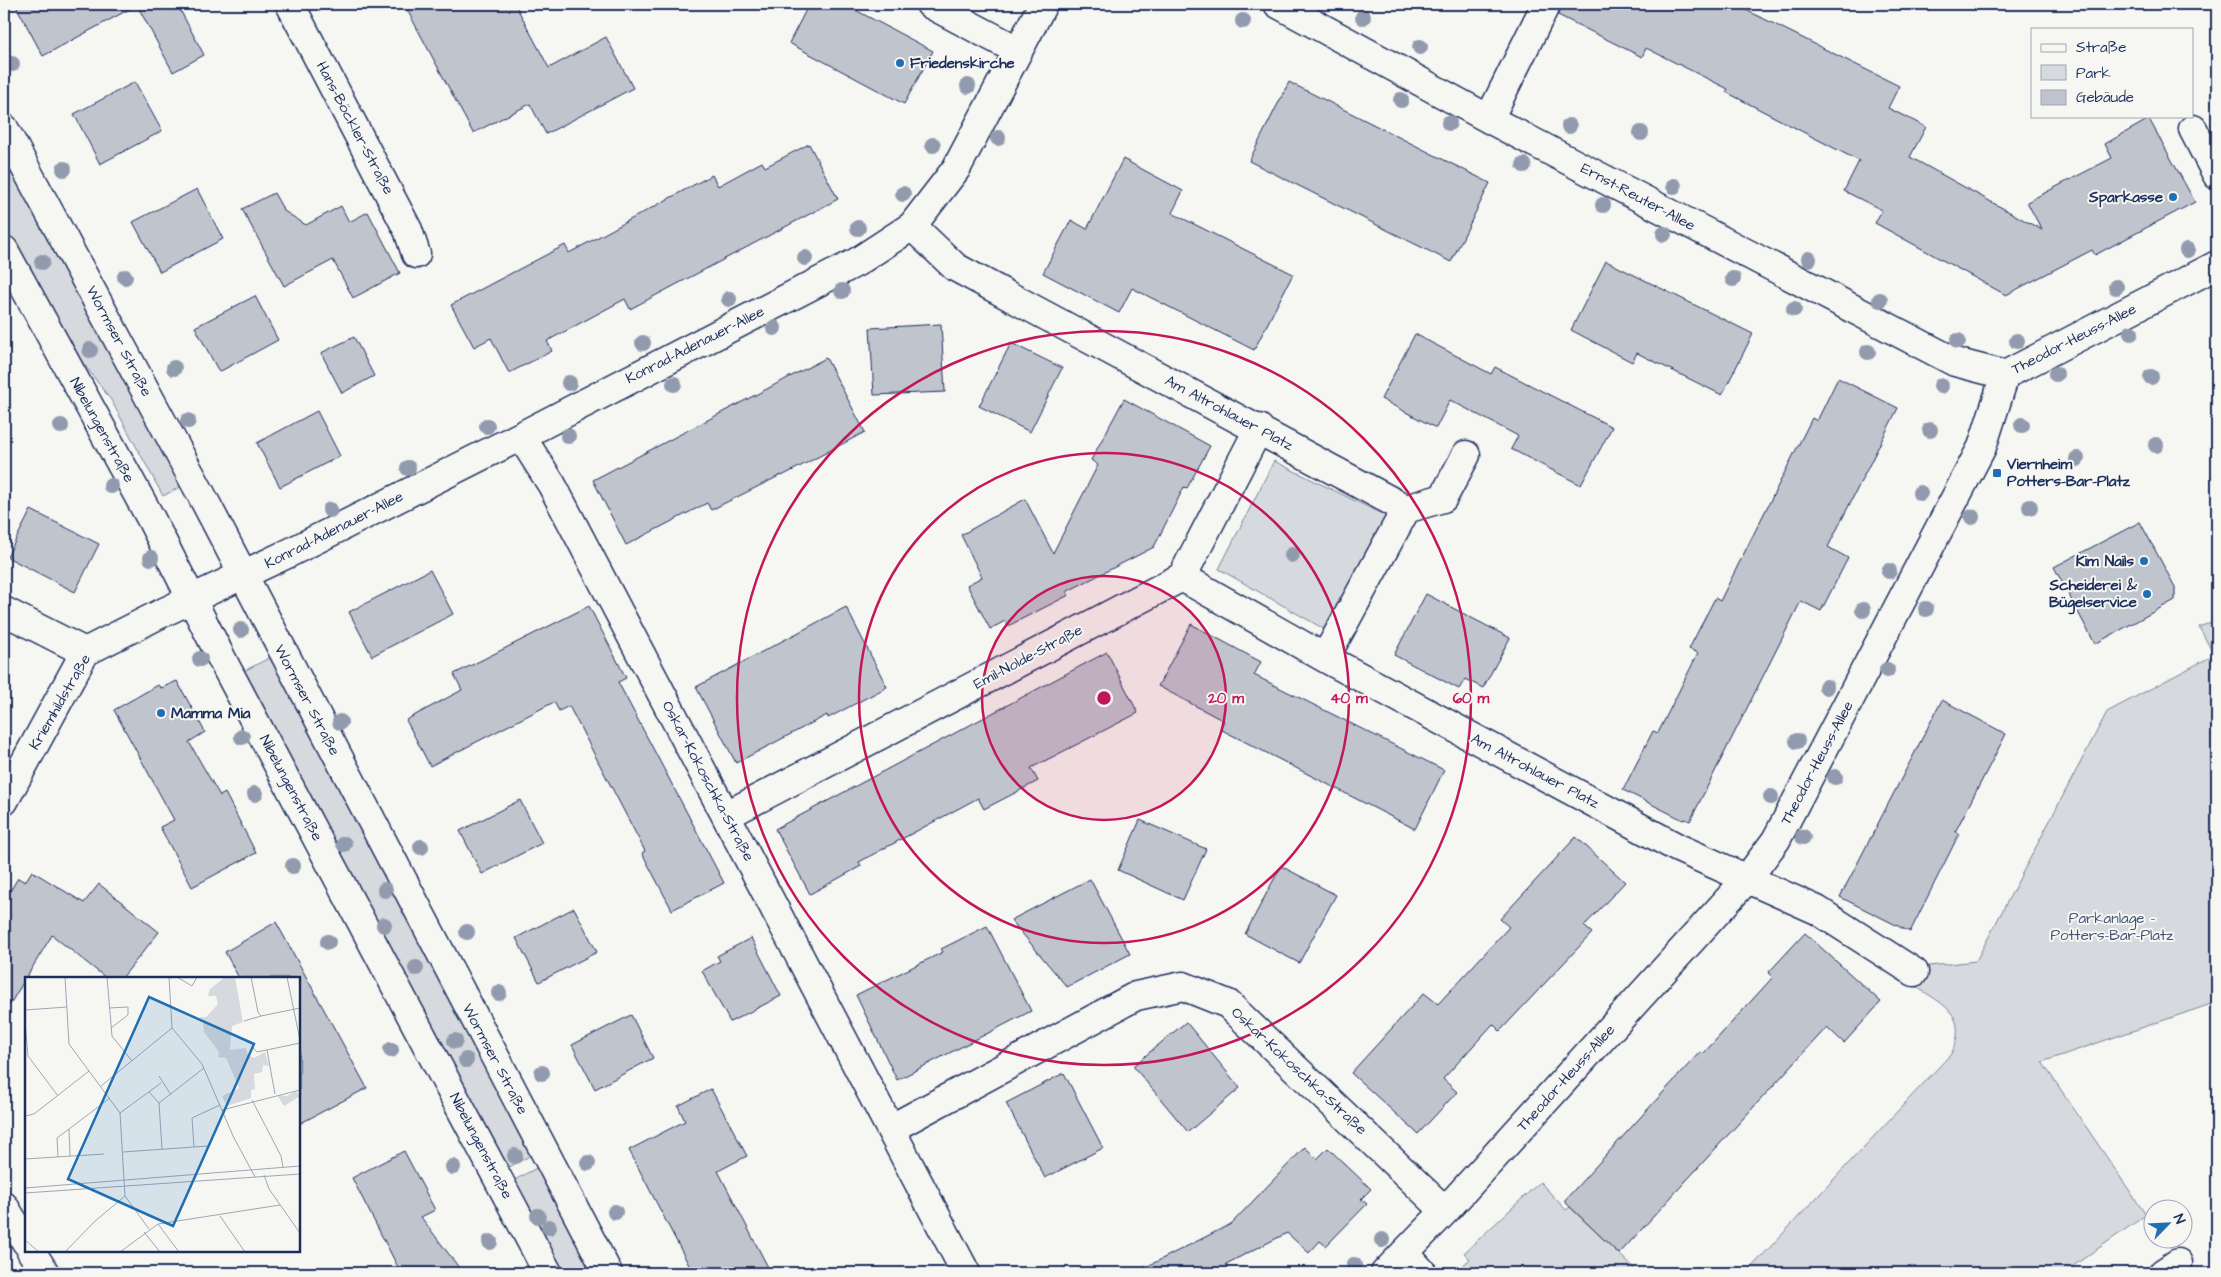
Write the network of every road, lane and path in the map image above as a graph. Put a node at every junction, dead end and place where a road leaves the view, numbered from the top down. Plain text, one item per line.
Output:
1 (290, 4) edge
2 (930, 4) edge
3 (1042, 4) edge
4 (1278, 4) edge
5 (1546, 4) edge
6 (1017, 50) junction
7 (1489, 119) junction
8 (4, 128) edge
9 (2193, 130) dead end
10 (2217, 175) edge
11 (912, 226) junction
12 (4, 250) edge
13 (416, 254) dead end
14 (2217, 265) edge
15 (2005, 375) junction
16 (1259, 428) junction
17 (521, 436) junction
18 (1466, 455) dead end
19 (1406, 509) junction
20 (243, 575) junction
21 (1182, 577) junction
22 (192, 599) junction
23 (4, 611) edge
24 (85, 652) junction
25 (1325, 658) junction
26 (4, 801) edge
27 (727, 815) junction
28 (1747, 879) junction
29 (1914, 972) dead end
30 (892, 1128) junction
31 (4, 1206) edge
32 (1445, 1210) junction
33 (25, 1240) edge
34 (32, 1252) edge
35 (1405, 1253) junction
36 (45, 1273) edge
37 (548, 1273) edge
38 (608, 1273) edge
39 (966, 1273) edge
40 (1385, 1273) edge
41 (1423, 1273) edge

1 - 13 street, Hans-Böckler-Straße
2 - 6 street
3 - 6 street, Konrad-Adenauer-Allee
4 - 7 street, Ernst-Reuter-Allee
5 - 7 street
6 - 11 street, Konrad-Adenauer-Allee
7 - 15 street, Ernst-Reuter-Allee
8 - 20 street, Wormser Straße
9 - 10 street
11 - 16 street, Am Altrohlauer Platz
11 - 17 street, Konrad-Adenauer-Allee
12 - 22 street, Nibelungenstraße
14 - 15 street, Theodor-Heuss-Allee
15 - 28 street, Theodor-Heuss-Allee
16 - 19 street, Am Altrohlauer Platz
16 - 21 street
17 - 20 street, Konrad-Adenauer-Allee
17 - 27 street, Oskar-Kokoschka-Straße
18 - 19 street
19 - 25 street
20 - 22 street, Konrad-Adenauer-Allee
20 - 38 street, Wormser Straße
21 - 25 street, Am Altrohlauer Platz
21 - 27 street, Emil-Nolde-Straße
22 - 24 street, Kriemhildstraße
22 - 37 street, Nibelungenstraße
23 - 24 street
24 - 26 street, Kriemhildstraße
25 - 28 street, Am Altrohlauer Platz
27 - 30 street, Oskar-Kokoschka-Straße
28 - 29 street, Am Altrohlauer Platz
28 - 32 street, Theodor-Heuss-Allee
30 - 32 street, Oskar-Kokoschka-Straße
30 - 39 street, Oskar-Kokoschka-Straße
31 - 33 street
32 - 35 street, Theodor-Heuss-Allee
34 - 36 street
35 - 40 street, Theodor-Heuss-Allee
35 - 41 street

